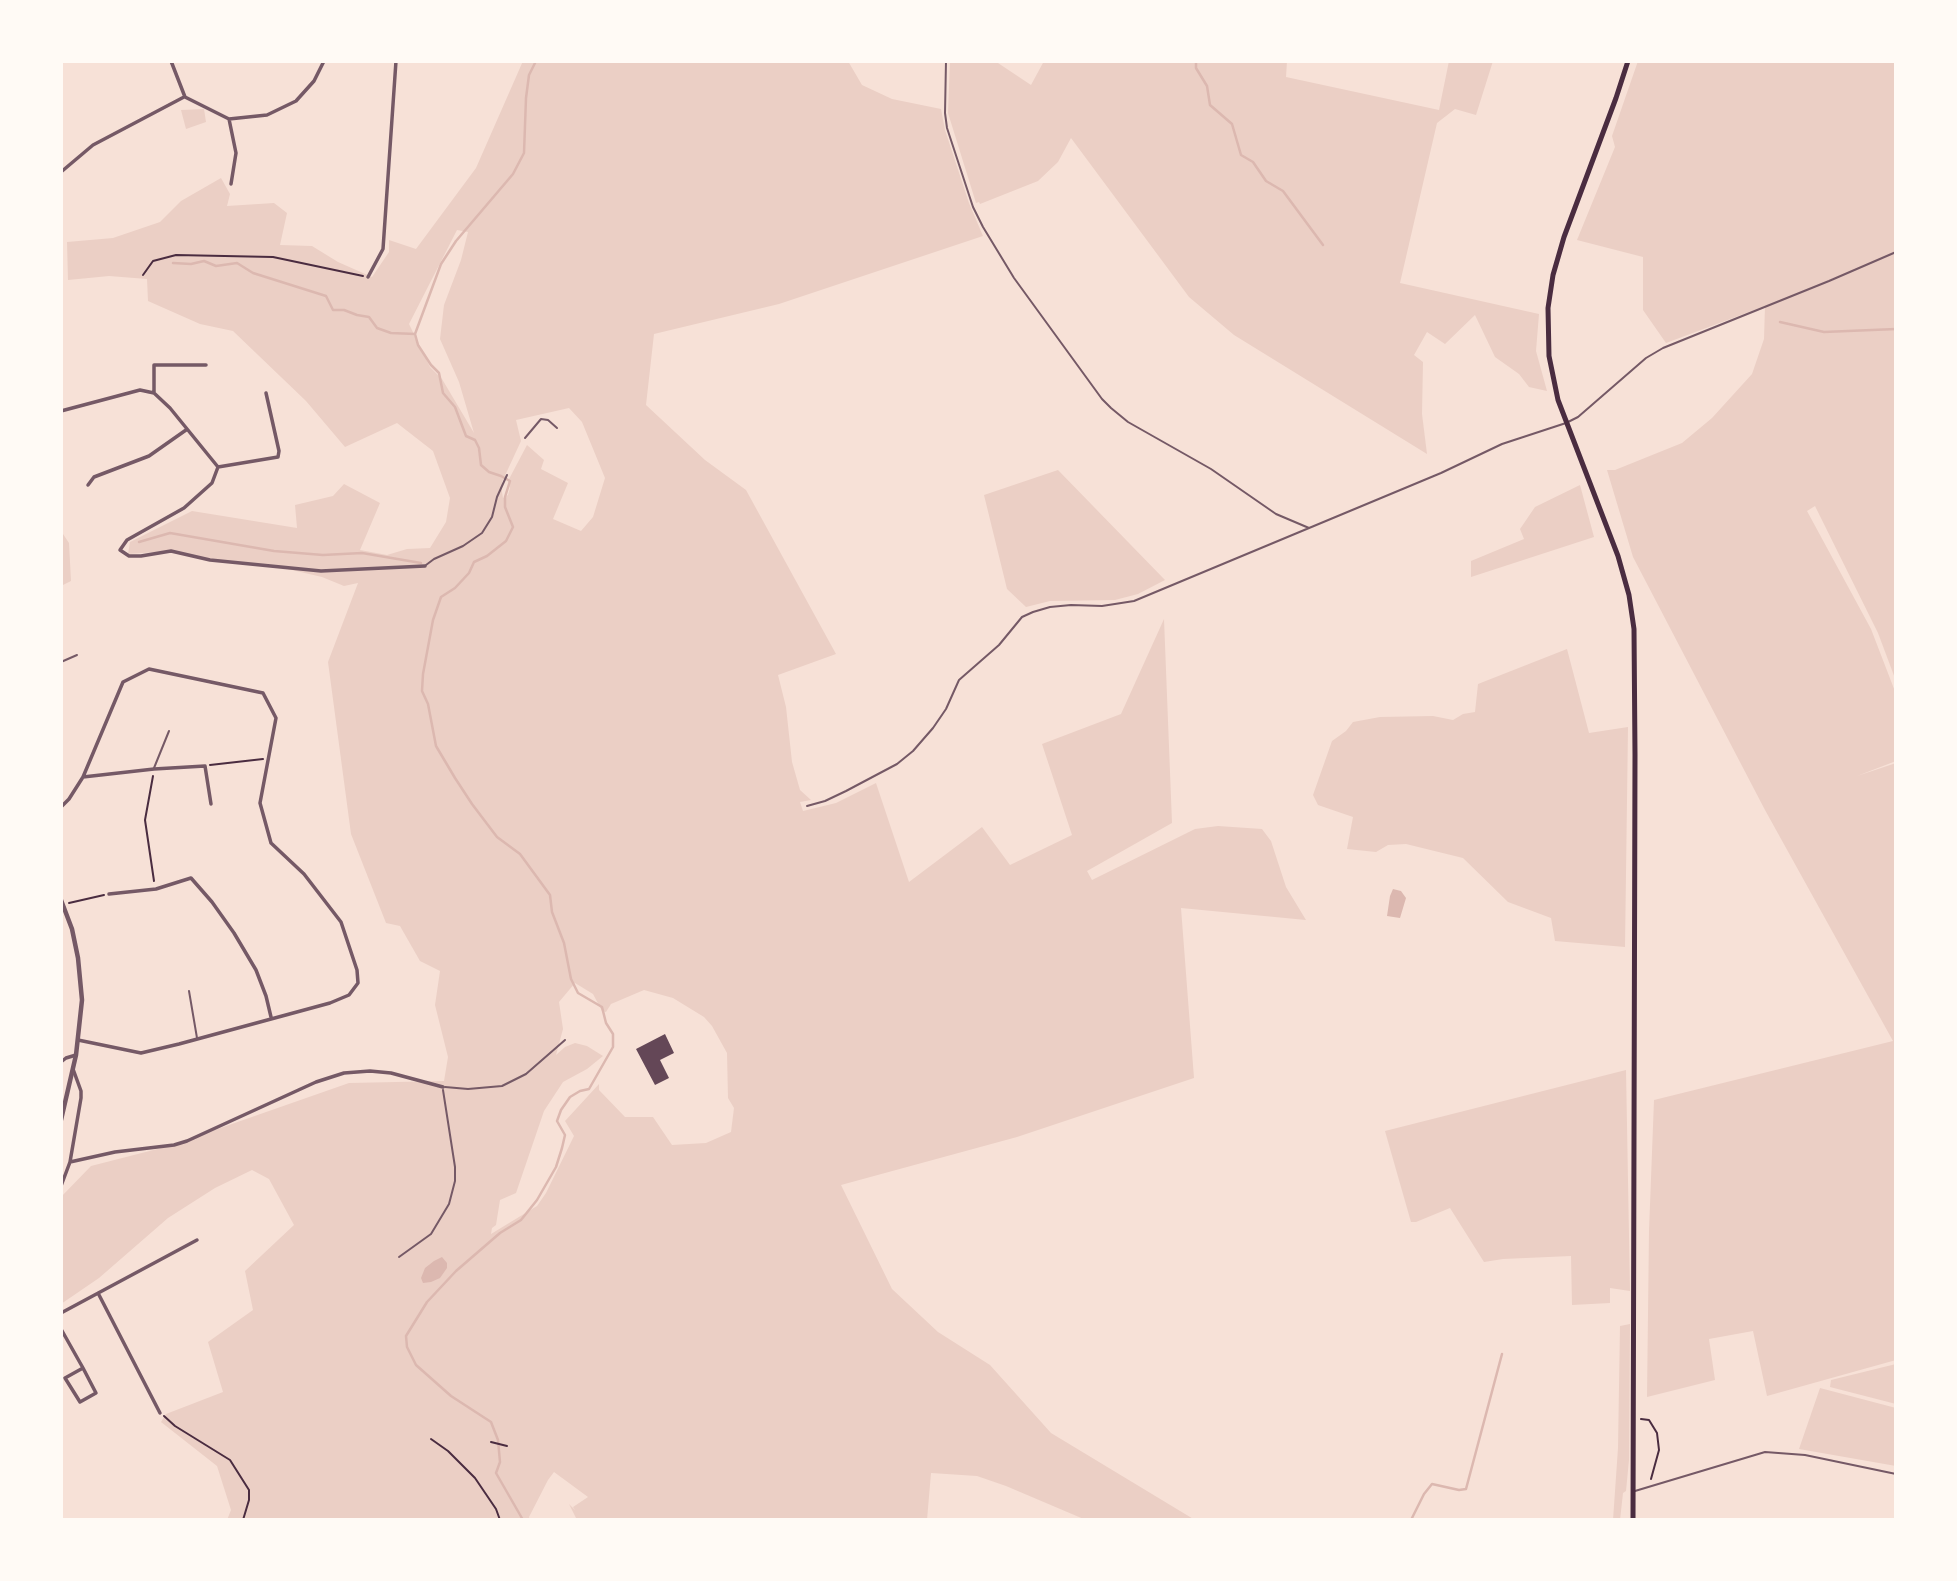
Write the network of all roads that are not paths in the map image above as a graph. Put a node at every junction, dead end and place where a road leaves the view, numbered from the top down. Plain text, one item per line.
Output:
1 (171, 61) edge
2 (324, 61) edge
3 (397, 61) edge
4 (946, 61) edge
5 (1628, 61) edge
6 (185, 97) junction
7 (229, 119) junction
8 (63, 169) edge
9 (231, 184) dead end
10 (1896, 252) edge
11 (368, 277) road end
12 (206, 365) dead end
13 (154, 393) junction
14 (266, 393) dead end
15 (61, 411) edge
16 (1566, 423) junction
17 (556, 428) dead end
18 (186, 430) junction
19 (525, 438) dead end
20 (218, 467) junction
21 (507, 475) dead end
22 (88, 485) dead end
23 (1310, 528) junction
24 (425, 566) joint
25 (77, 655) dead end
26 (61, 662) edge
27 (169, 731) dead end
28 (154, 769) junction
29 (83, 777) junction
30 (211, 804) dead end
31 (807, 806) dead end
32 (61, 807) edge
33 (109, 894) road end
34 (62, 902) edge
35 (189, 991) dead end
36 (272, 1018) junction
37 (197, 1039) junction
38 (78, 1040) junction
39 (565, 1040) dead end
40 (76, 1055) junction
41 (61, 1062) edge
42 (73, 1069) junction
43 (443, 1087) junction
44 (61, 1120) edge
45 (70, 1162) junction
46 (61, 1186) edge
47 (197, 1240) dead end
48 (399, 1257) dead end
49 (98, 1293) junction
50 (61, 1313) edge
51 (61, 1329) edge
52 (83, 1368) junction
53 (160, 1413) road end
54 (1896, 1474) edge
55 (1634, 1491) junction
56 (1633, 1520) edge

1 - 6 street
2 - 7 street
3 - 11 street
4 - 23 lane
5 - 16 main road
6 - 7 street
6 - 8 street
7 - 9 street
10 - 16 lane
12 - 13 street
13 - 15 street
13 - 18 street
14 - 20 street
16 - 23 lane
16 - 55 main road
17 - 19 lane
18 - 20 street
18 - 22 street
20 - 24 street
21 - 24 lane
23 - 31 lane
25 - 26 lane
27 - 28 lane
28 - 29 street
28 - 30 street
29 - 32 street
29 - 36 street
33 - 36 street
34 - 38 street
35 - 37 lane
36 - 37 street
37 - 38 street
38 - 40 street
39 - 43 lane
40 - 41 street
40 - 42 street
42 - 44 street
42 - 45 street
43 - 45 street
43 - 48 lane
45 - 46 street
47 - 49 street
49 - 50 street
49 - 53 street
51 - 52 street
52 - 52 street
54 - 55 lane
55 - 56 main road

